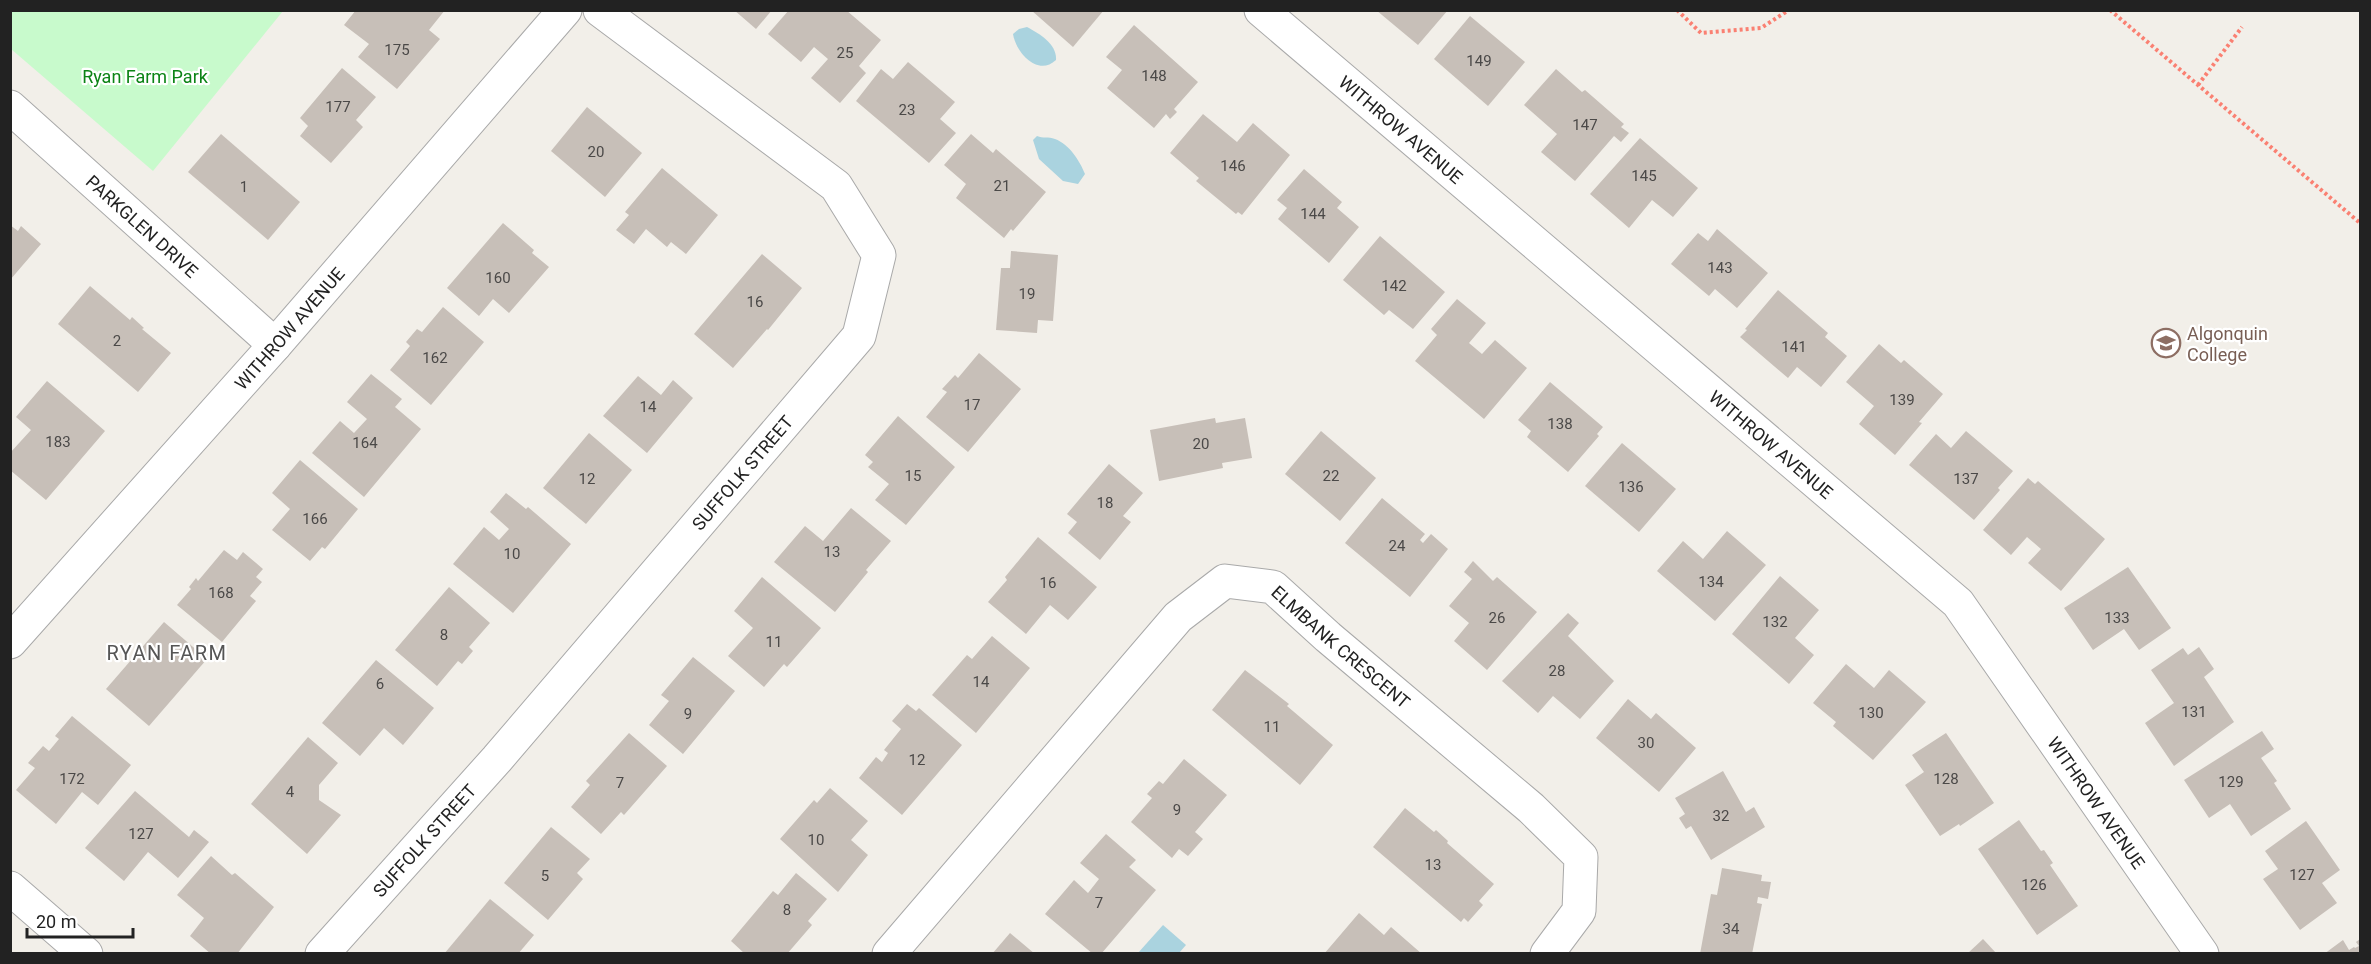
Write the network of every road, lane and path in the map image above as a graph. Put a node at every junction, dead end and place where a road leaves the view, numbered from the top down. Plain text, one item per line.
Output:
1 (565, 10) edge
2 (600, 10) edge
3 (1261, 10) edge
4 (1677, 10) edge
5 (1788, 10) edge
6 (2110, 10) edge
7 (2242, 27) dead end
8 (2198, 85) junction
9 (10, 107) edge
10 (2361, 223) edge
11 (274, 345) junction
12 (10, 642) edge
13 (10, 888) edge
14 (2187, 947) edge
15 (86, 954) edge
16 (322, 954) edge
17 (889, 954) edge
18 (1547, 954) edge

1 - 11 street, WITHROW AVENUE
2 - 16 street, SUFFOLK STREET
3 - 14 street, WITHROW AVENUE
4 - 5 path
6 - 8 path
7 - 8 path
8 - 10 path
9 - 11 street, PARKGLEN DRIVE
11 - 12 street, WITHROW AVENUE
13 - 15 street
17 - 18 street, ELMBANK CRESCENT

